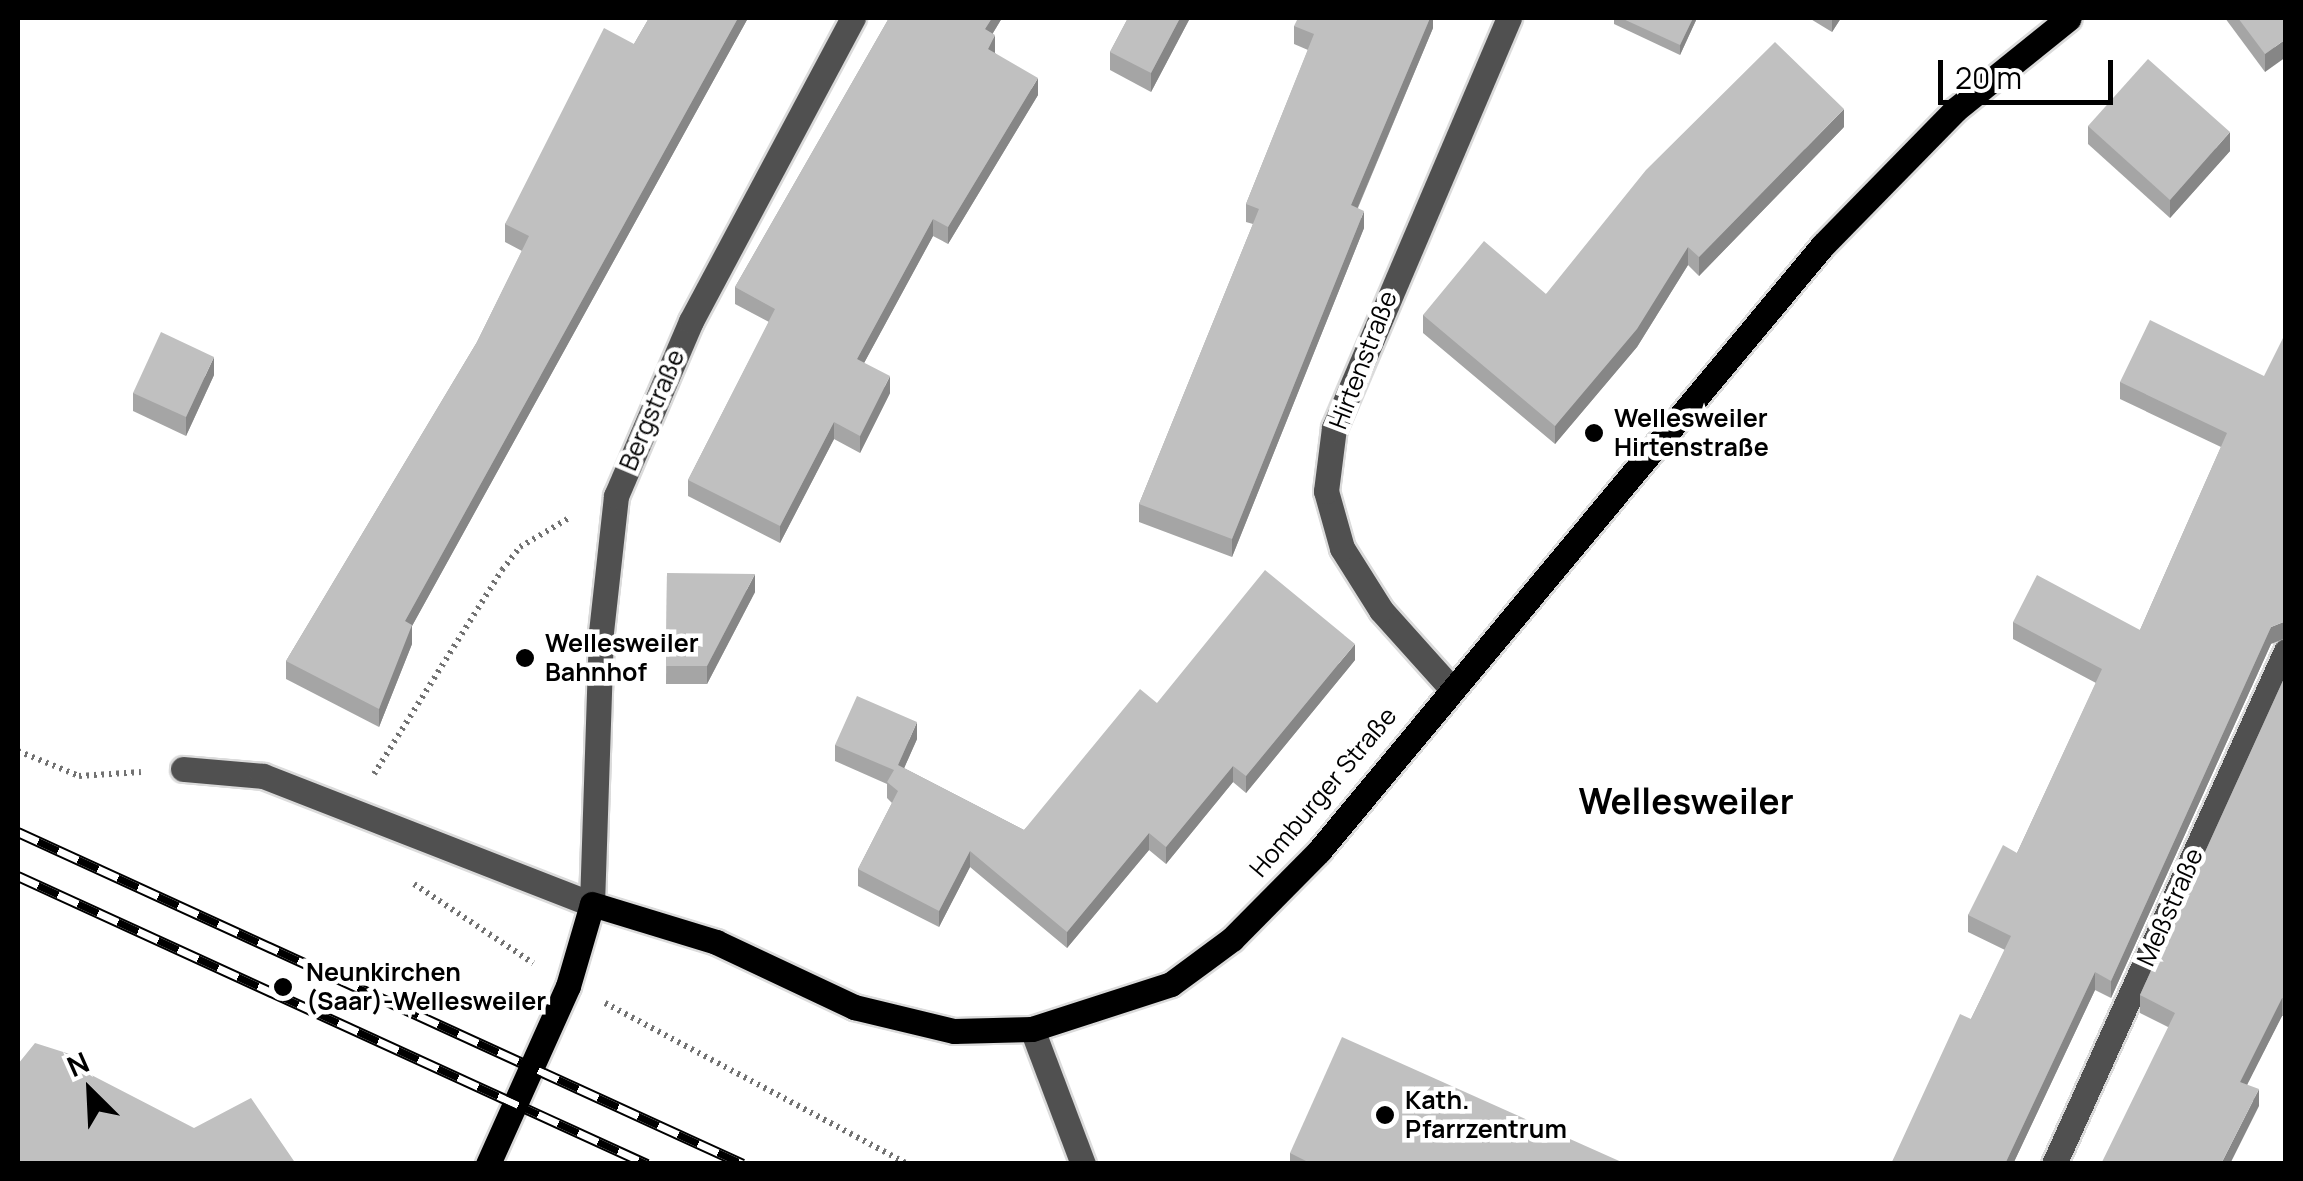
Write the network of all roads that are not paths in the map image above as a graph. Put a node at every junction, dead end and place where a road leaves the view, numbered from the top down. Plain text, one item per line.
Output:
1 (853, 18) edge
2 (1509, 18) edge
3 (2068, 18) edge
4 (2286, 651) edge
5 (1450, 687) junction
6 (183, 769) road end
7 (592, 904) junction
8 (1032, 1028) junction
9 (488, 1164) edge
10 (1083, 1164) edge
11 (2054, 1164) edge

1 - 7 street, Bergstraße
2 - 5 street, Hirtenstraße
3 - 5 main road, Homburger Straße
4 - 11 street, Meßstraße
5 - 8 main road, Homburger Straße
6 - 7 street
7 - 8 main road, Homburger Straße
7 - 9 main road
8 - 10 street

